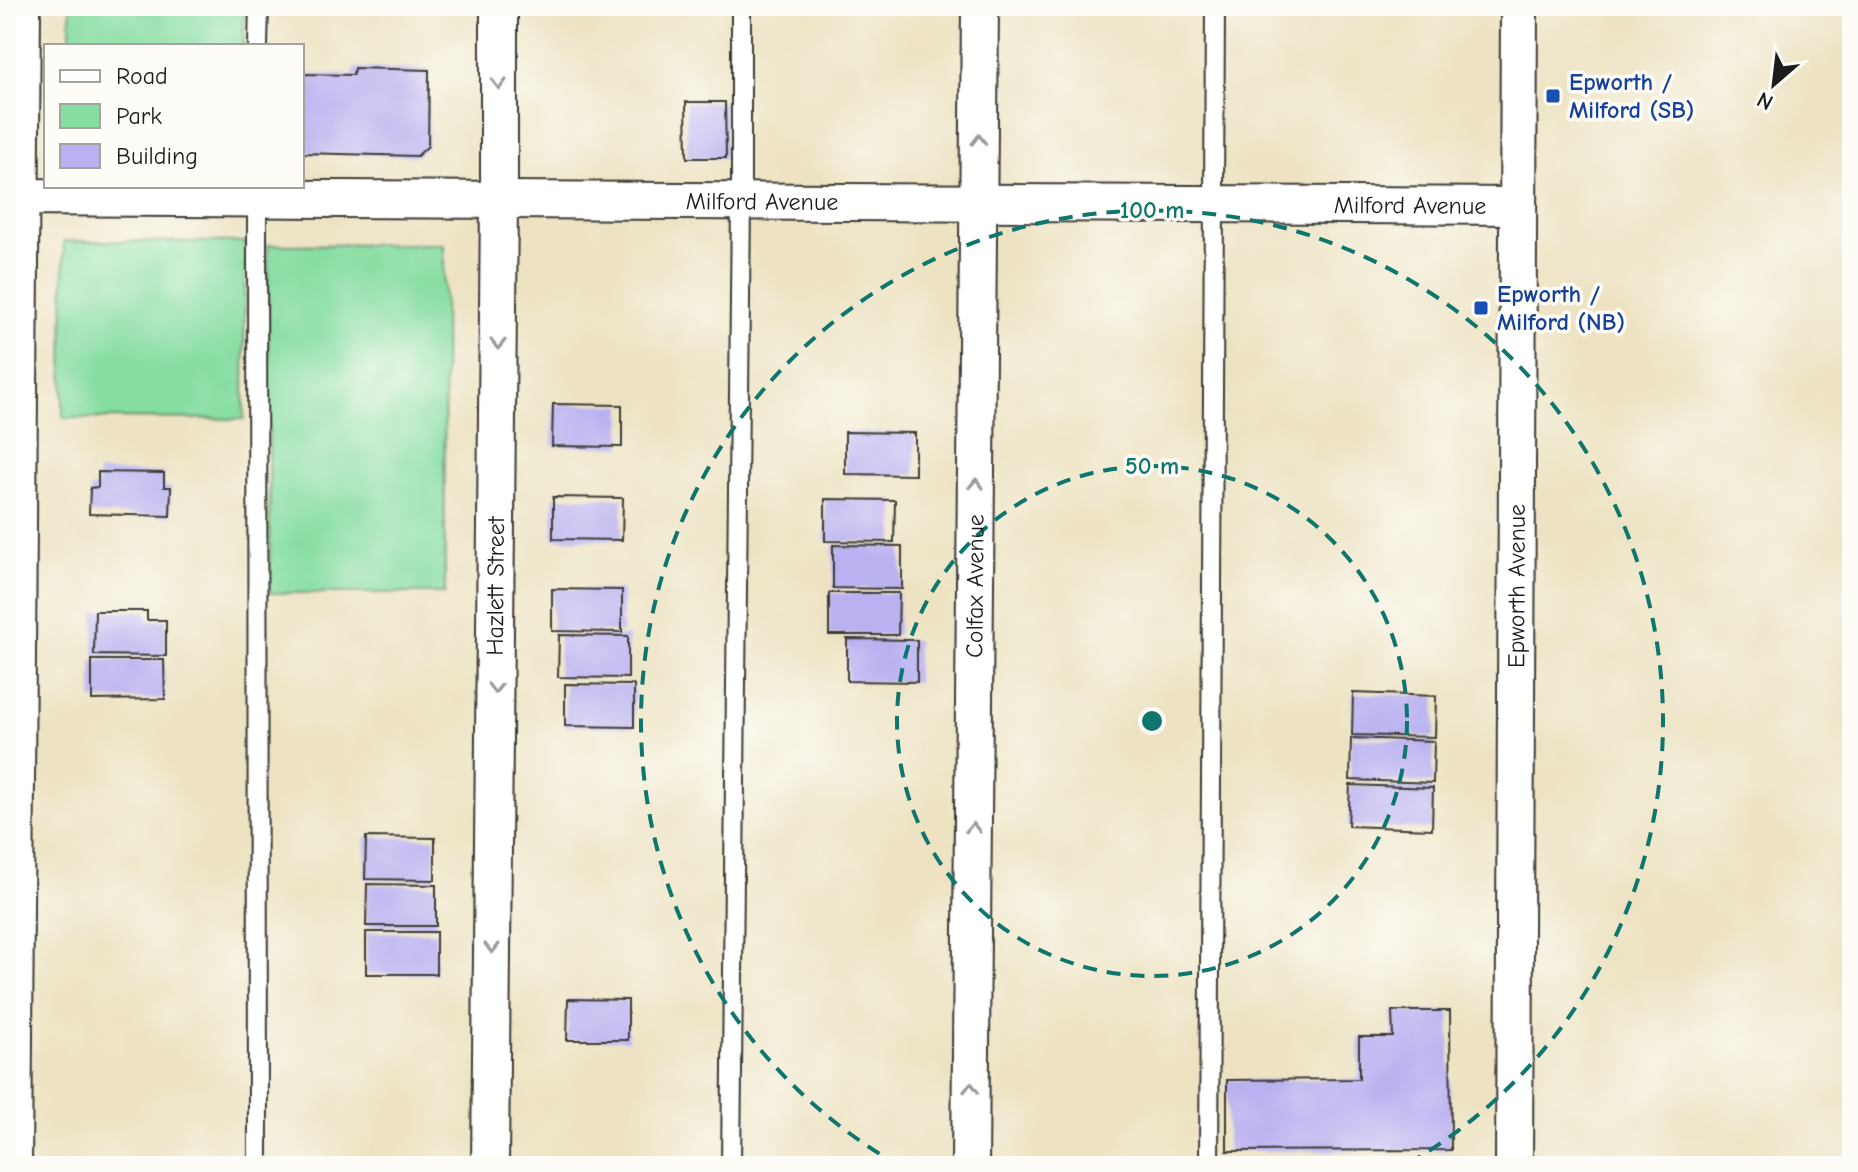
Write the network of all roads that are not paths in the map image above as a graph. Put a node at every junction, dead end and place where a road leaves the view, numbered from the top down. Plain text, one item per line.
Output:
1 (22, 6) edge
2 (259, 6) edge
3 (499, 6) edge
4 (741, 6) edge
5 (980, 6) edge
6 (1215, 6) edge
7 (1519, 6) edge
8 (258, 44) edge
9 (257, 193) edge
10 (14, 197) edge
11 (499, 201) junction
12 (741, 202) junction
13 (979, 203) junction
14 (1214, 204) junction
15 (1518, 206) junction
16 (13, 1166) edge
17 (258, 1166) edge
18 (490, 1166) edge
19 (731, 1166) edge
20 (970, 1166) edge
21 (1209, 1166) edge
22 (1514, 1166) edge

1 - 10 street
2 - 8 lane
3 -> 11 street, Hazlett Street
4 - 12 lane
13 -> 5 street, Colfax Avenue
6 - 14 lane
7 - 15 street, Epworth Avenue
9 - 10 street, Milford Avenue
9 - 11 street, Milford Avenue
9 - 17 lane
10 - 16 street
11 - 12 street, Milford Avenue
11 -> 18 street, Hazlett Street
12 - 13 street, Milford Avenue
12 - 19 lane
13 - 14 street, Milford Avenue
20 -> 13 street, Colfax Avenue
14 - 15 street, Milford Avenue
14 - 21 lane
15 - 22 street, Epworth Avenue

